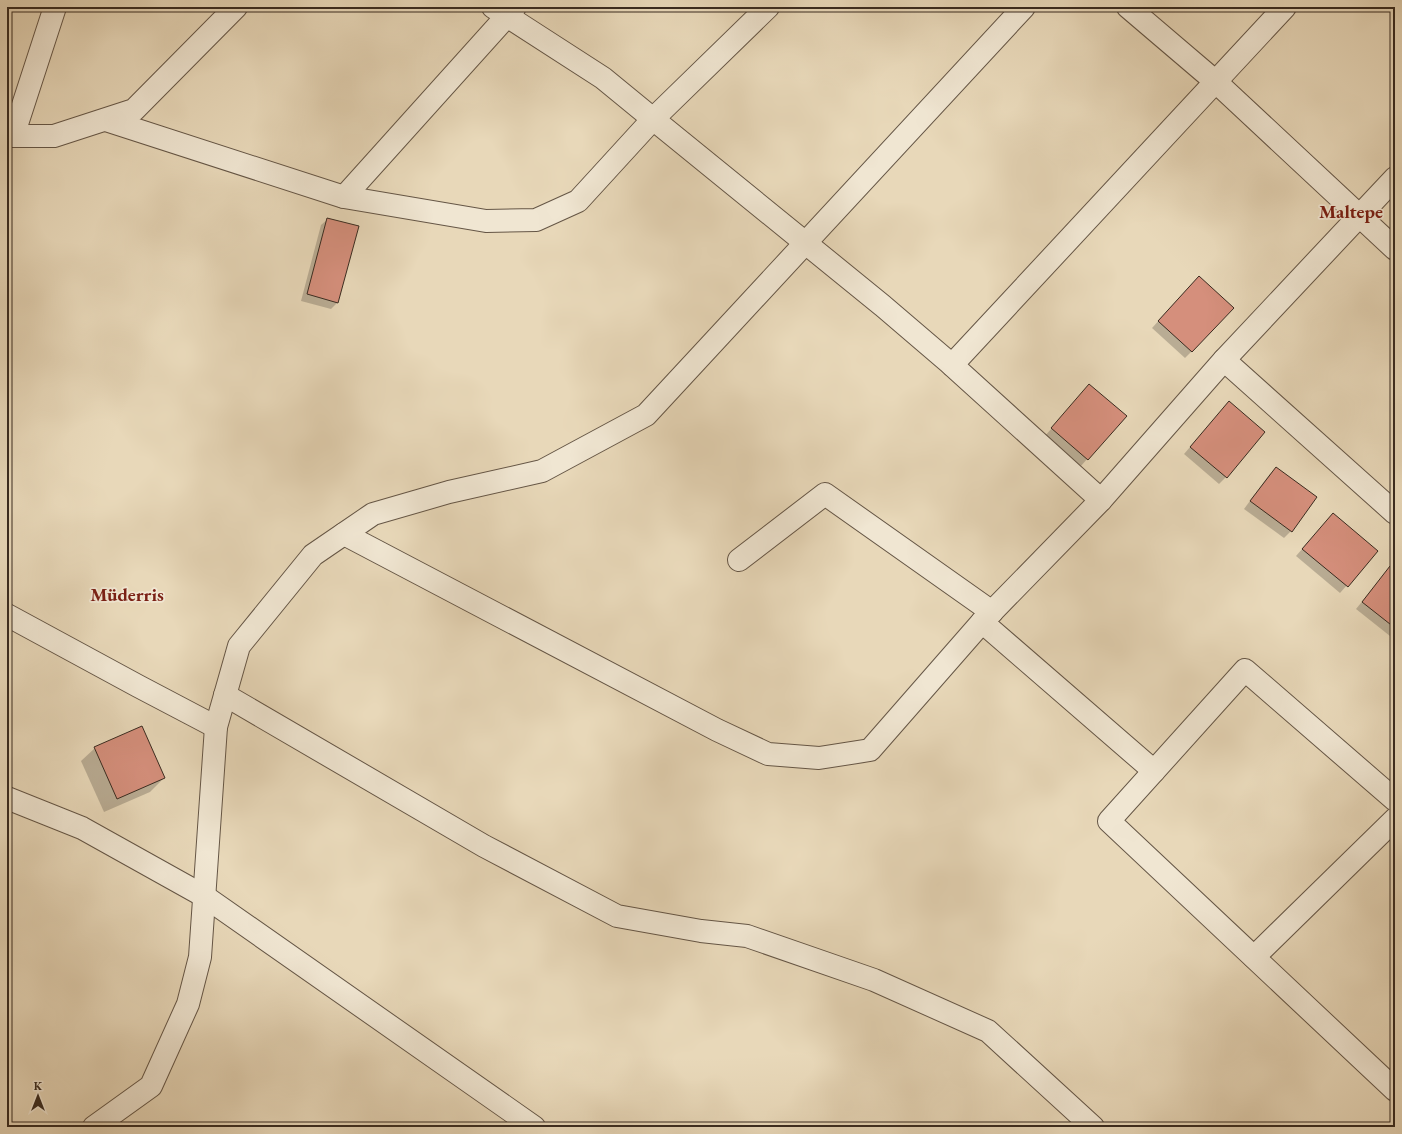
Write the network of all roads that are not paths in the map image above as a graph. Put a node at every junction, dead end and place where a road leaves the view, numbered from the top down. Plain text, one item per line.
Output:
1 (55, 7) edge
2 (236, 7) edge
3 (768, 7) edge
4 (1024, 7) edge
5 (1128, 7) edge
6 (1285, 7) edge
7 (505, 10) edge
8 (1216, 82) junction
9 (653, 119) junction
10 (106, 120) junction
11 (10, 136) edge
12 (1395, 178) edge
13 (344, 197) junction
14 (1360, 216) junction
15 (806, 243) junction
16 (1395, 249) edge
17 (1224, 360) junction
18 (952, 365) junction
19 (1101, 500) junction
20 (1395, 514) edge
21 (344, 534) junction
22 (739, 560) dead end
23 (7, 615) edge
24 (987, 617) junction
25 (225, 695) junction
26 (216, 726) junction
27 (1154, 770) junction
28 (7, 798) edge
29 (1395, 800) edge
30 (1395, 819) edge
31 (204, 896) junction
32 (1254, 957) junction
33 (1395, 1090) edge
34 (94, 1127) edge
35 (534, 1127) edge
36 (1093, 1127) edge

1 - 11 street
2 - 10 street
3 - 9 street
4 - 15 street
5 - 8 street
6 - 8 street
7 - 9 street
7 - 13 street
8 - 14 street
8 - 18 street
9 - 13 street
9 - 15 street
10 - 11 street
10 - 13 street
12 - 14 street
14 - 16 street
14 - 17 street
15 - 18 street
15 - 21 street
17 - 19 street
17 - 20 street
18 - 19 street
19 - 24 street
21 - 24 street
21 - 25 street
22 - 24 street
23 - 26 street
24 - 27 street
25 - 26 street
25 - 36 street
26 - 31 street
27 - 29 street
27 - 32 street
28 - 31 street
30 - 32 street
31 - 34 street
31 - 35 street
32 - 33 street

